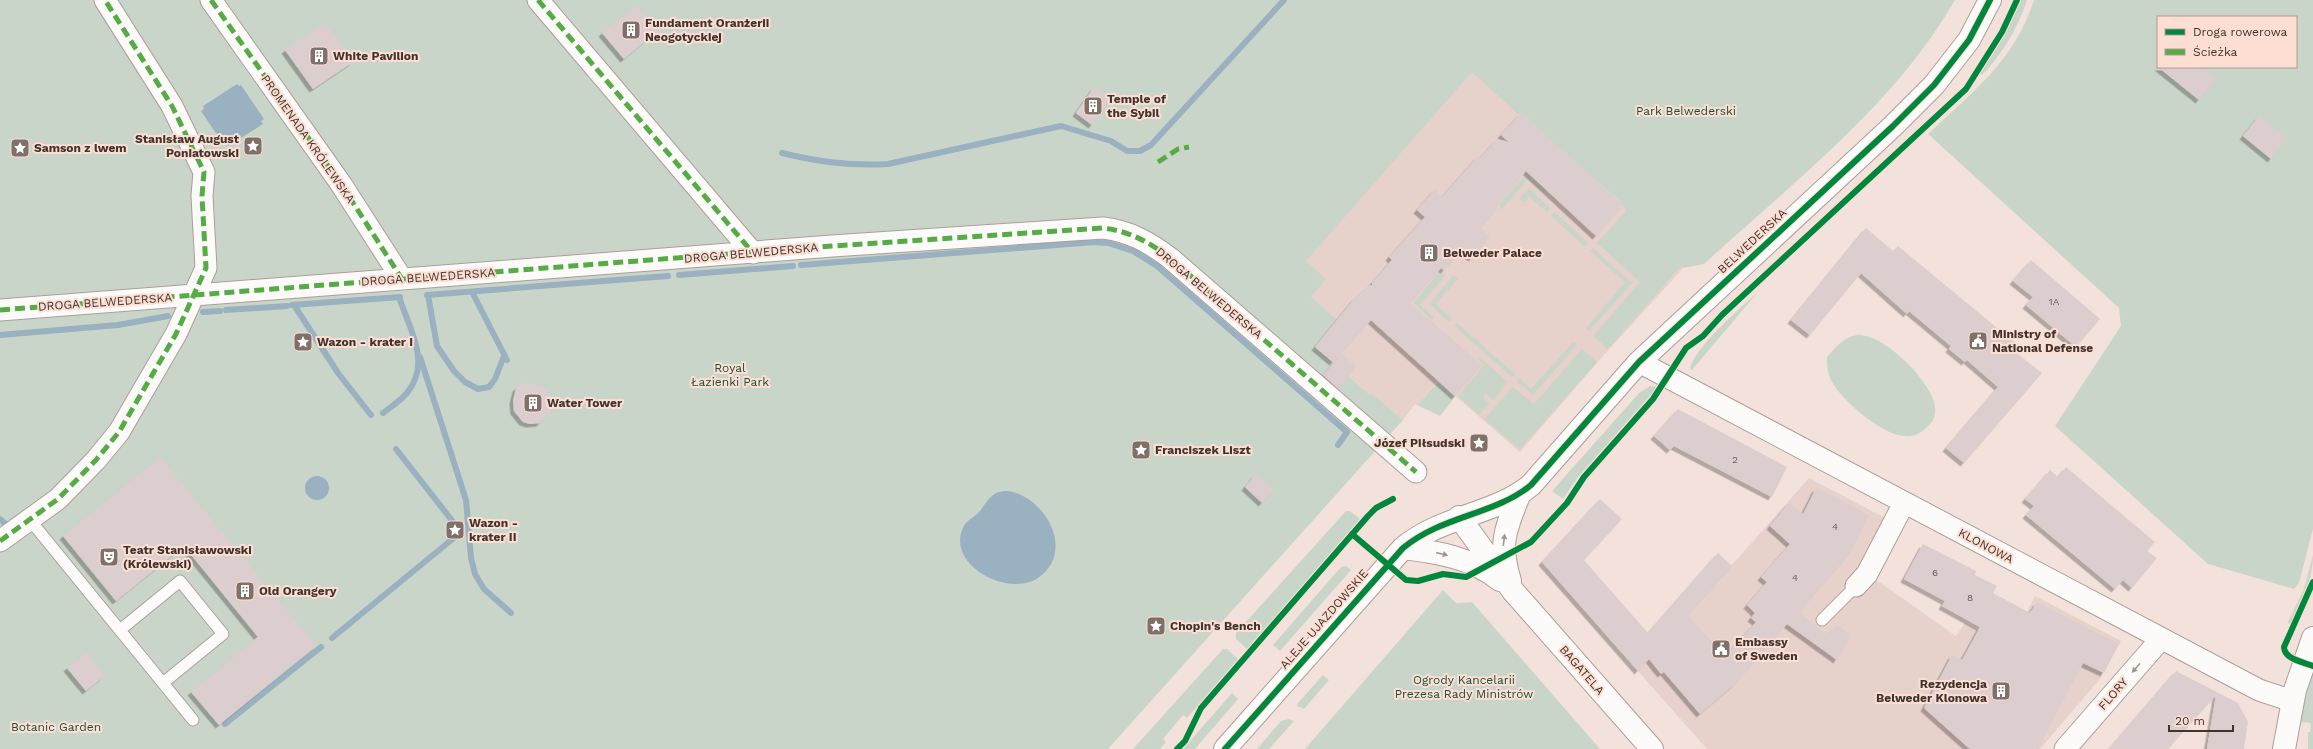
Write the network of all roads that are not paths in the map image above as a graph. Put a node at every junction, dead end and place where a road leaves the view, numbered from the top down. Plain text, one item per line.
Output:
1 (105, 0) edge
2 (211, 0) edge
3 (538, 0) edge
4 (1990, 0) edge
5 (753, 253) junction
6 (402, 279) junction
7 (195, 295) junction
8 (0, 310) edge
9 (1639, 362) junction
10 (1416, 472) dead end
11 (1520, 493) junction
12 (1904, 503) junction
13 (1459, 517) junction
14 (30, 520) junction
15 (0, 541) edge
16 (1403, 548) junction
17 (1856, 586) joint
18 (1513, 591) junction
19 (1822, 620) dead end
20 (120, 630) junction
21 (2313, 638) edge
22 (2162, 639) junction
23 (163, 683) junction
24 (2292, 701) junction
25 (193, 720) dead end
26 (1225, 749) edge
27 (1652, 749) edge
28 (2065, 749) edge
29 (2284, 749) edge

1 - 7 street
2 - 6 street, PROMENADA KRÓLEWSKA
3 - 5 street
4 - 9 street, BELWEDERSKA
5 - 6 street, DROGA BELWEDERSKA
5 - 10 street, DROGA BELWEDERSKA
6 - 7 street, DROGA BELWEDERSKA
7 - 8 street, DROGA BELWEDERSKA
7 - 14 street
9 - 11 street, BELWEDERSKA
9 - 12 street, KLONOWA
11 - 13 street, ALEJE UJAZDOWSKIE
18 -> 11 street
12 - 17 street
12 - 22 street, KLONOWA
13 - 16 street, ALEJE UJAZDOWSKIE
13 - 18 street, BAGATELA
14 - 15 street
14 - 20 lane
16 -> 18 street, BAGATELA
16 - 26 street, ALEJE UJAZDOWSKIE
17 - 19 lane
18 - 27 street, BAGATELA
20 - 23 lane
20 - 23 lane
21 - 24 street
22 - 24 street, KLONOWA
22 -> 28 street, FLORY
23 - 25 lane
24 - 29 street

